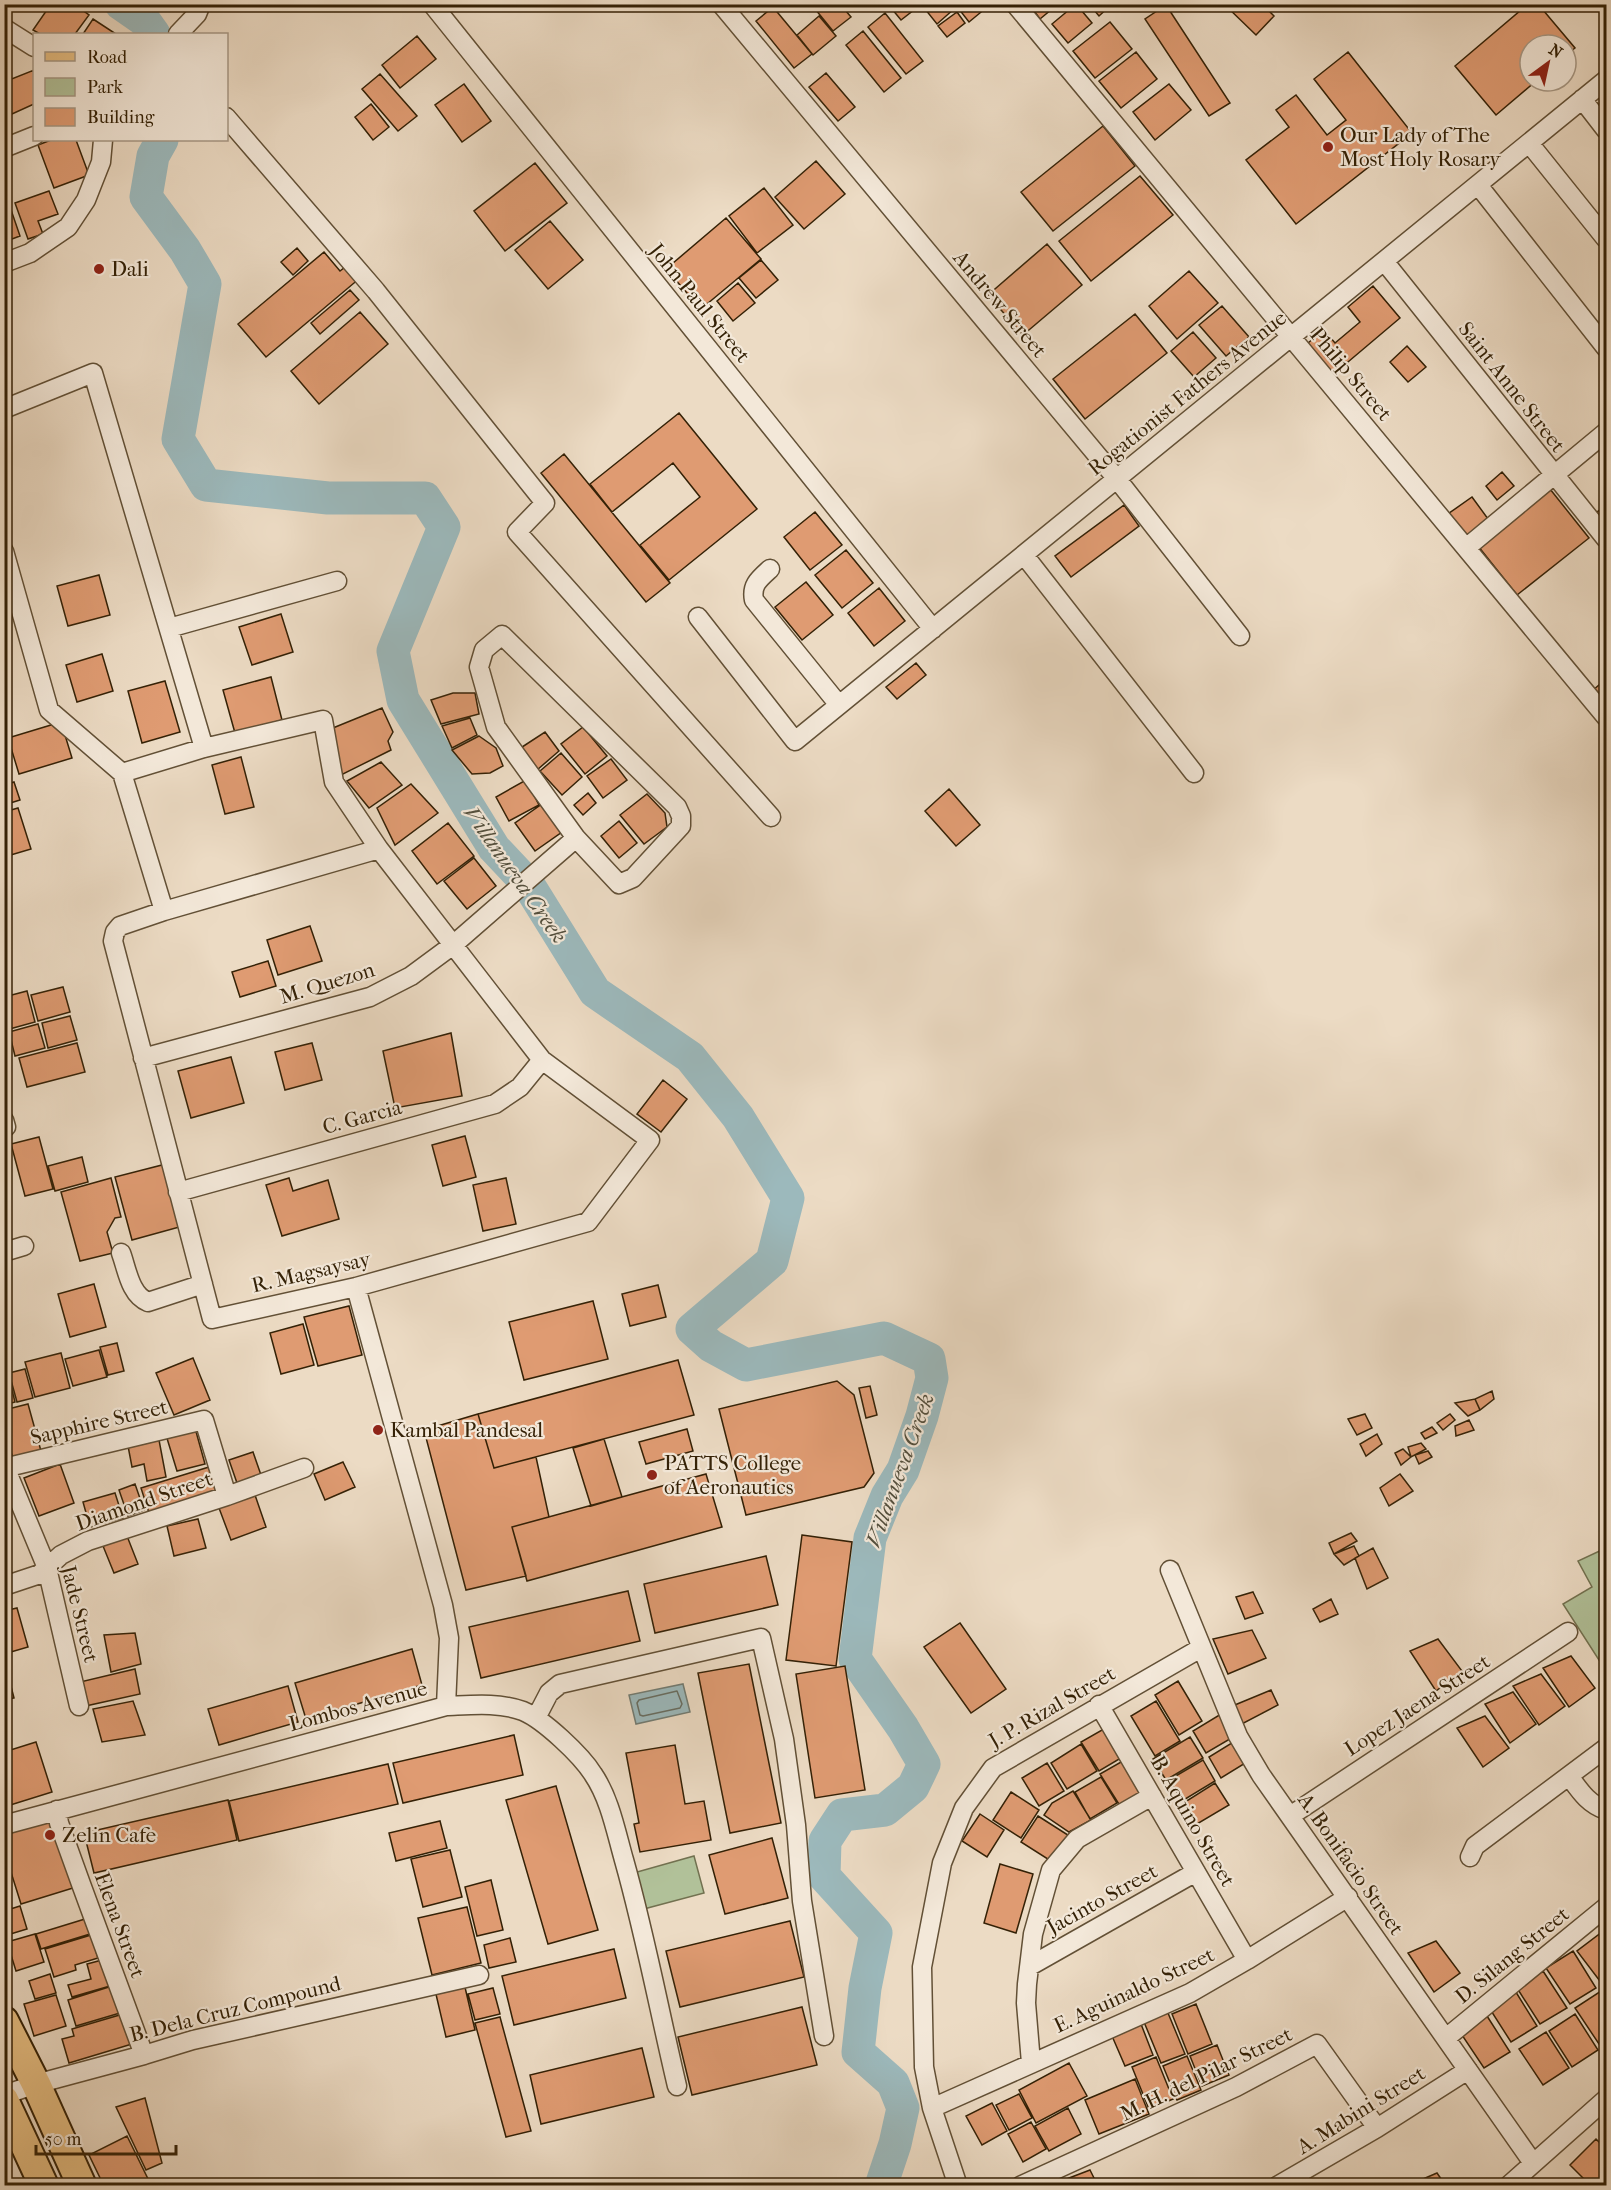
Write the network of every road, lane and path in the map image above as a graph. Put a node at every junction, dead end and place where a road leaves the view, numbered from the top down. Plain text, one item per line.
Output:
1 (432, 4) edge
2 (721, 4) edge
3 (1015, 4) edge
4 (199, 9) edge
5 (5, 29) edge
6 (186, 33) edge
7 (33, 46) edge
8 (1606, 80) edge
9 (1582, 99) junction
10 (228, 119) edge
11 (1606, 130) edge
12 (33, 136) edge
13 (103, 141) edge
14 (1529, 143) junction
15 (4, 148) edge
16 (1478, 184) junction
17 (1606, 239) edge
18 (1384, 261) junction
19 (4, 263) edge
20 (1291, 337) junction
21 (1606, 348) edge
22 (4, 409) edge
23 (1606, 432) edge
24 (1554, 475) junction
25 (1117, 479) junction
26 (1606, 538) edge
27 (1466, 548) junction
28 (4, 551) edge
29 (1024, 555) junction
30 (770, 569) dead end
31 (337, 581) dead end
32 (698, 617) dead end
33 (170, 628) junction
34 (933, 629) junction
35 (1240, 636) dead end
36 (839, 705) junction
37 (1606, 717) edge
38 (204, 748) junction
39 (122, 773) junction
40 (1194, 773) dead end
41 (771, 818) dead end
42 (576, 838) junction
43 (379, 849) junction
44 (164, 911) junction
45 (453, 945) junction
46 (142, 1058) junction
47 (542, 1060) junction
48 (178, 1191) junction
49 (24, 1246) dead end
50 (4, 1252) edge
51 (121, 1253) dead end
52 (203, 1284) junction
53 (356, 1287) junction
54 (5, 1468) edge
55 (304, 1468) dead end
56 (226, 1496) junction
57 (46, 1568) junction
58 (1170, 1570) dead end
59 (4, 1586) edge
60 (1568, 1632) dead end
61 (1201, 1648) junction
62 (1100, 1705) junction
63 (79, 1706) dead end
64 (446, 1706) junction
65 (536, 1718) junction
66 (1606, 1748) edge
67 (1569, 1776) junction
68 (1152, 1796) junction
69 (57, 1810) junction
70 (1606, 1810) edge
71 (1290, 1816) junction
72 (4, 1825) edge
73 (1470, 1857) dead end
74 (1196, 1872) junction
75 (1347, 1897) junction
76 (1606, 1907) edge
77 (1247, 1960) junction
78 (1030, 1966) junction
79 (479, 1975) dead end
80 (4, 2021) edge
81 (824, 2036) dead end
82 (1446, 2038) junction
83 (144, 2055) junction
84 (1032, 2063) junction
85 (1468, 2070) junction
86 (36, 2084) junction
87 (678, 2086) dead end
88 (4, 2095) edge
89 (1606, 2099) edge
90 (4, 2100) edge
91 (932, 2108) junction
92 (1377, 2128) junction
93 (1533, 2163) junction
94 (44, 2186) edge
95 (82, 2186) edge
96 (958, 2186) edge
97 (1020, 2186) edge
98 (1277, 2186) edge
99 (1508, 2186) edge

1 - 34 street, John Paul Street
2 - 25 street, Andrew Street
3 - 20 street, Philip Street
4 - 6 street
5 - 7 street
8 - 9 street, Rogationist Fathers Avenue
9 - 11 street
9 - 14 street, Rogationist Fathers Avenue
10 - 41 street
12 - 15 street
13 - 19 street
14 - 16 street, Rogationist Fathers Avenue
14 - 17 street
16 - 18 street, Rogationist Fathers Avenue
16 - 21 street
18 - 20 street, Rogationist Fathers Avenue
18 - 24 street, Saint Anne Street
20 - 25 street, Rogationist Fathers Avenue
20 - 27 street, Philip Street
22 - 33 street
23 - 24 street
24 - 26 street, Saint Anne Street
24 - 27 street
25 - 29 street, Rogationist Fathers Avenue
25 - 35 street, Andrew Street
27 - 37 street, Philip Street
28 - 39 street
29 - 34 street, Rogationist Fathers Avenue
29 - 40 street
30 - 36 street
31 - 33 street
32 - 36 street, Rogationist Fathers Avenue
33 - 38 street
34 - 36 street, Rogationist Fathers Avenue
38 - 39 street
38 - 43 street, R. Magsaysay
39 - 44 street
42 - 42 street
42 - 45 street, M. Quezon
43 - 44 street, R. Magsaysay
43 - 45 street, R. Magsaysay
44 - 46 street, R. Magsaysay
45 - 46 street, M. Quezon
45 - 47 street, R. Magsaysay
46 - 48 street, R. Magsaysay
47 - 48 street, C. Garcia
47 - 53 street, R. Magsaysay
48 - 52 street, R. Magsaysay
49 - 50 street
51 - 52 street
52 - 53 street, R. Magsaysay
53 - 64 street, Lombos Avenue
54 - 56 street, Sapphire Street
54 - 57 street, Jade Street
55 - 56 street, Diamond Street
56 - 57 street, Diamond Street
57 - 59 street, Diamond Street
57 - 63 street, Jade Street
58 - 61 street, A. Bonifacio Street
60 - 71 street, Lopez Jaena Street
61 - 62 street, J. P. Rizal Street
61 - 71 street, A. Bonifacio Street
62 - 68 street, B. Aquino Street
62 - 91 street, J. P. Rizal Street
64 - 65 street
64 - 69 street, Lombos Avenue
65 - 81 street
65 - 87 street
66 - 67 street
67 - 70 street
67 - 73 street
68 - 74 street, B. Aquino Street
68 - 78 street
69 - 72 street, Lombos Avenue
69 - 83 street, Elena Street
71 - 75 street, A. Bonifacio Street
74 - 77 street, B. Aquino Street
74 - 78 street, Jacinto Street
75 - 77 street, E. Aguinaldo Street
75 - 82 street, A. Bonifacio Street
76 - 82 street, D. Silang Street
77 - 84 street, E. Aguinaldo Street
78 - 84 street
79 - 83 street, B. Dela Cruz Compound
80 - 86 main road
82 - 85 street, A. Bonifacio Street
83 - 86 street, B. Dela Cruz Compound
84 - 91 street, E. Aguinaldo Street
85 - 92 street, A. Mabini Street
85 - 93 street, A. Bonifacio Street
86 - 88 street, B. Dela Cruz Compound
86 - 95 main road
89 - 93 street
90 - 94 main road
91 - 96 street, J. P. Rizal Street
92 - 97 street, M. H. del Pilar Street
92 - 98 street, A. Mabini Street
93 - 99 street

